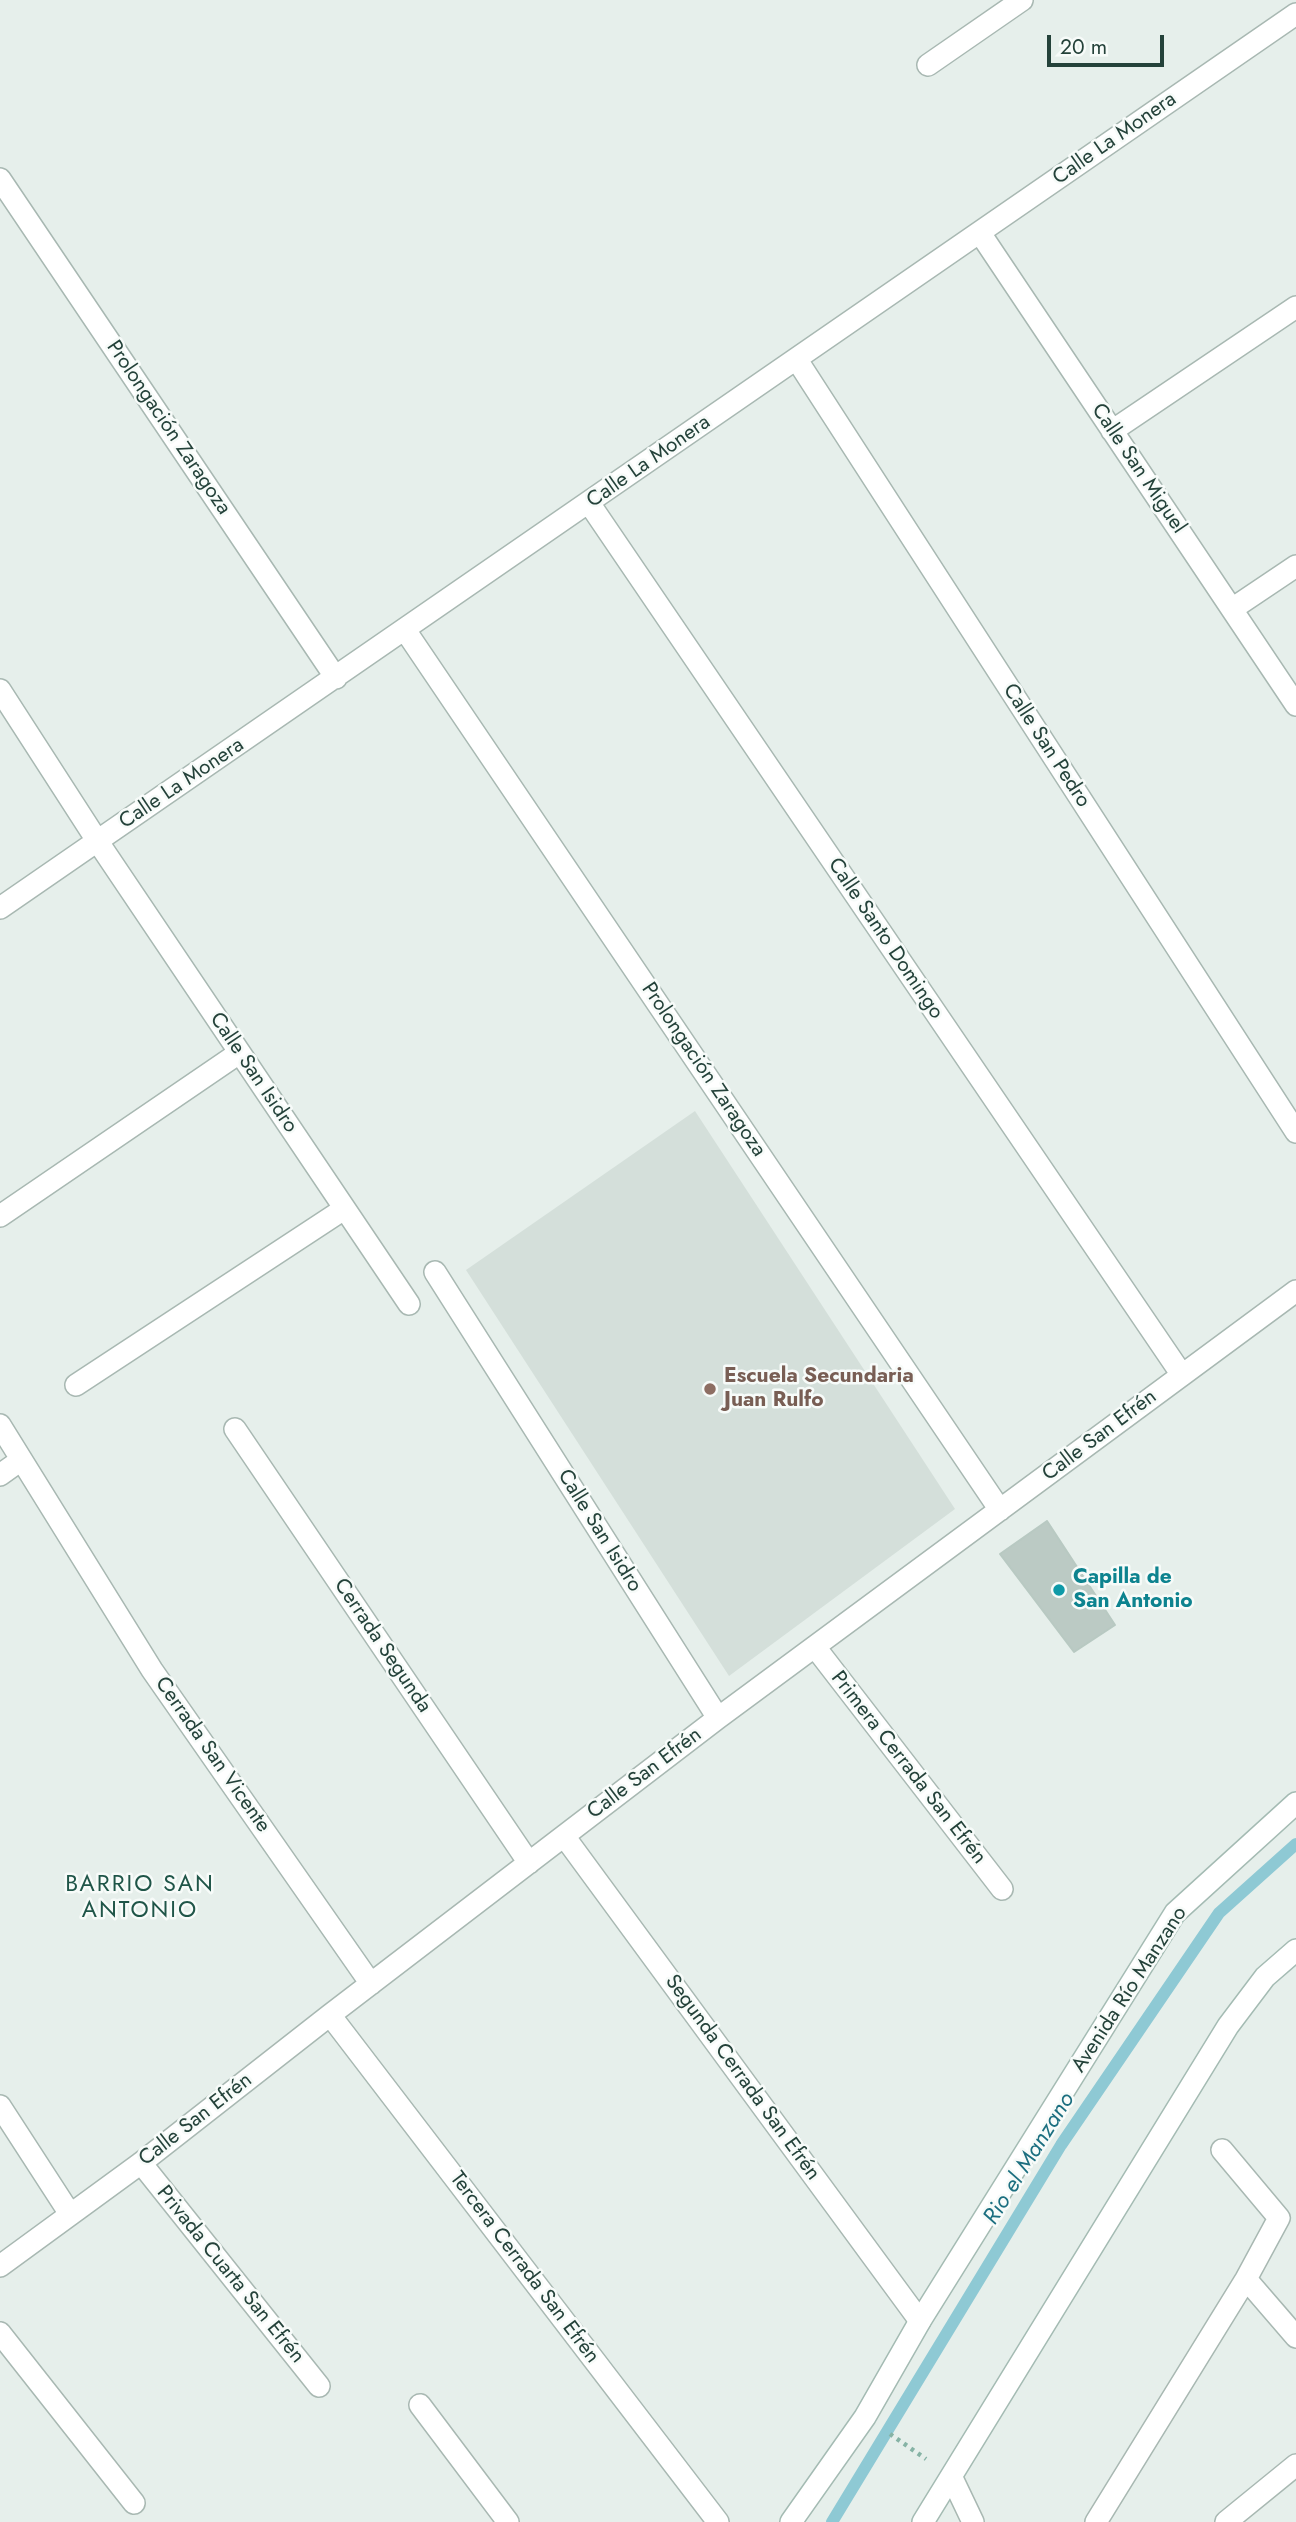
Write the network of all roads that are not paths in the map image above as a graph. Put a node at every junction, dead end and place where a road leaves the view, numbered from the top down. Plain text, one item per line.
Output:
1 (1022, 0) edge
2 (1296, 14) edge
3 (928, 65) dead end
4 (0, 178) edge
5 (980, 233) junction
6 (1296, 307) edge
7 (796, 360) junction
8 (1112, 431) junction
9 (589, 503) junction
10 (1296, 566) edge
11 (1232, 609) junction
12 (405, 630) junction
13 (336, 678) junction
14 (0, 690) edge
15 (1296, 705) edge
16 (98, 842) junction
17 (0, 908) edge
18 (239, 1053) junction
19 (1296, 1132) edge
20 (344, 1209) junction
21 (0, 1216) edge
22 (435, 1272) dead end
23 (1296, 1291) edge
24 (409, 1304) dead end
25 (1182, 1375) junction
26 (76, 1385) dead end
27 (0, 1425) edge
28 (235, 1429) dead end
29 (21, 1460) junction
30 (0, 1475) edge
31 (1000, 1510) junction
32 (815, 1647) junction
33 (718, 1718) junction
34 (1296, 1803) edge
35 (564, 1836) junction
36 (529, 1863) junction
37 (1002, 1889) dead end
38 (1296, 1950) edge
39 (371, 1984) junction
40 (330, 2015) junction
41 (0, 2106) edge
42 (1222, 2150) dead end
43 (141, 2163) junction
44 (70, 2214) junction
45 (0, 2266) edge
46 (1246, 2279) junction
47 (920, 2321) junction
48 (0, 2333) edge
49 (1296, 2337) edge
50 (319, 2386) dead end
51 (419, 2405) dead end
52 (1296, 2465) edge
53 (952, 2478) junction
54 (134, 2503) dead end
55 (508, 2522) edge
56 (718, 2522) edge
57 (792, 2522) edge
58 (923, 2522) edge
59 (972, 2522) edge
60 (1096, 2522) edge
61 (1226, 2522) edge

1 - 3 street
2 - 5 street, Calle La Monera
4 - 13 street, Prolongación Zaragoza
5 - 7 street, Calle La Monera
5 - 8 street, Calle San Miguel
6 - 8 street
7 - 9 street, Calle La Monera
7 - 19 street, Calle San Pedro
8 - 11 street, Calle San Miguel
9 - 12 street, Calle La Monera
9 - 25 street, Calle Santo Domingo
10 - 11 street
11 - 15 street, Calle San Miguel
12 - 13 street, Calle La Monera
12 - 31 street, Prolongación Zaragoza
13 - 16 street, Calle La Monera
14 - 16 street, Calle San Isidro
16 - 17 street, Calle La Monera
16 - 18 street, Calle San Isidro
18 - 20 street, Calle San Isidro
18 - 21 street
20 - 24 street, Calle San Isidro
20 - 26 street
22 - 33 street, Calle San Isidro
23 - 25 street, Calle San Efrén
25 - 31 street, Calle San Efrén
27 - 29 street, Cerrada San Vicente
28 - 36 street, Cerrada Segunda
29 - 30 street
29 - 39 street, Cerrada San Vicente
31 - 32 street, Calle San Efrén
32 - 33 street, Calle San Efrén
32 - 37 street, Primera Cerrada San Efrén
33 - 35 street, Calle San Efrén
34 - 47 street, Avenida Río Manzano
35 - 36 street, Calle San Efrén
35 - 47 street, Segunda Cerrada San Efrén
36 - 39 street, Calle San Efrén
38 - 53 street
39 - 40 street, Calle San Efrén
40 - 43 street, Calle San Efrén
40 - 56 street, Tercera Cerrada San Efrén
41 - 44 street
42 - 46 street
43 - 44 street, Calle San Efrén
43 - 50 street, Privada Cuarta San Efrén
44 - 45 street, Calle San Efrén
46 - 49 street
46 - 60 street
47 - 57 street, Avenida Río Manzano
48 - 54 street
51 - 55 street
52 - 61 street
53 - 58 street
53 - 59 street

